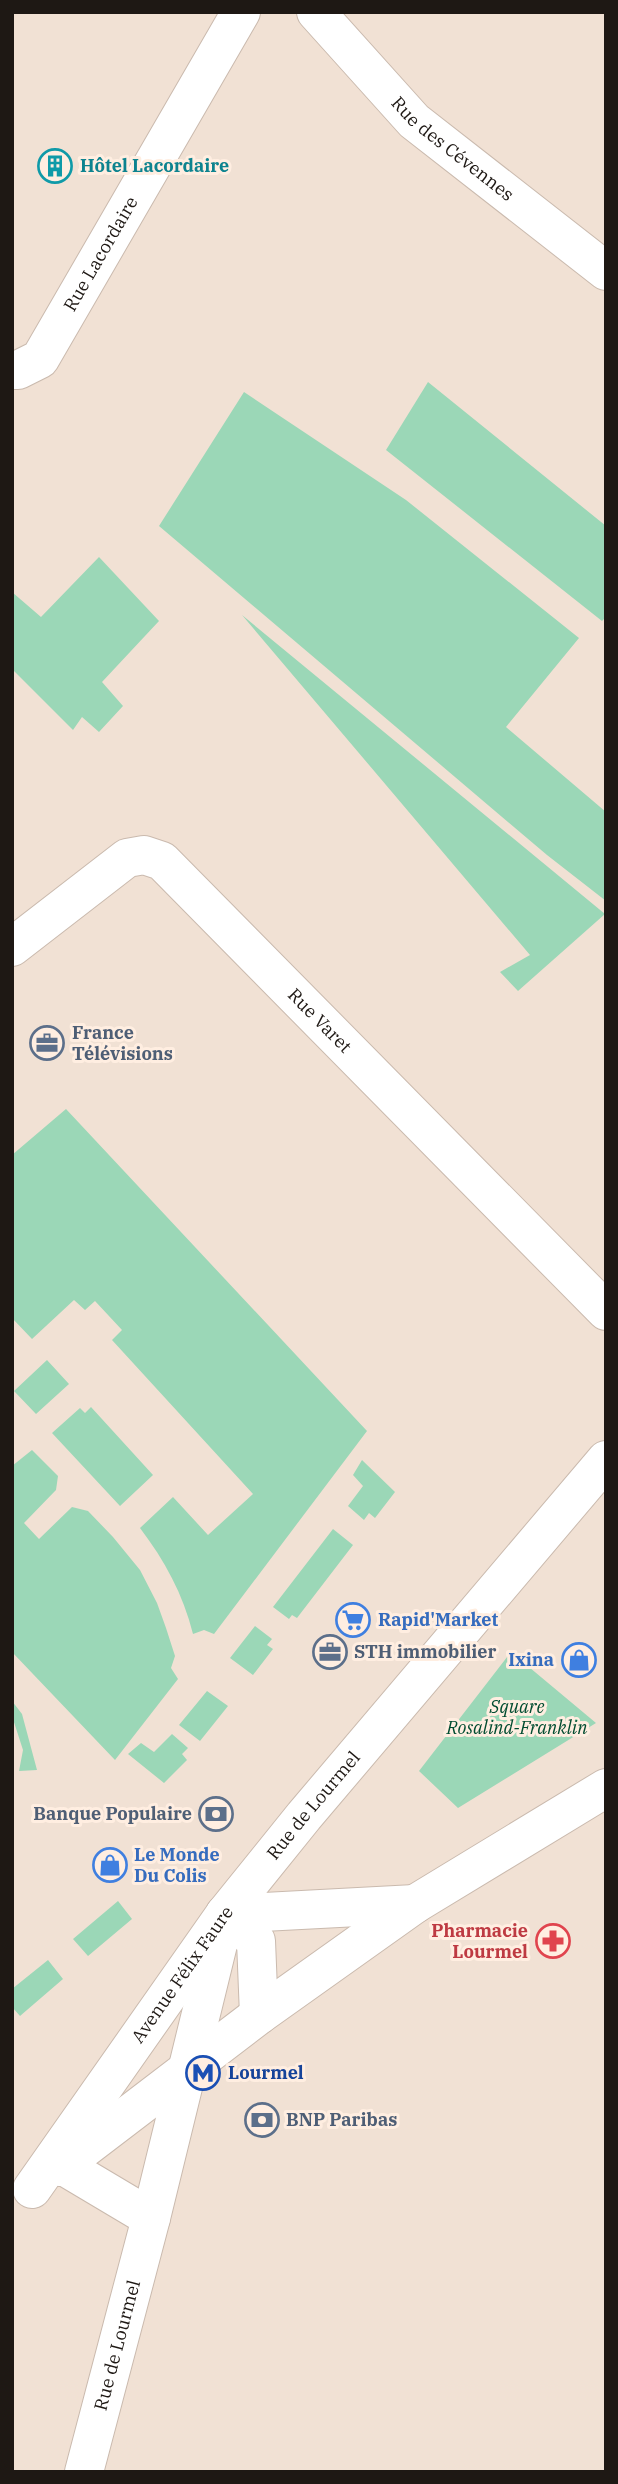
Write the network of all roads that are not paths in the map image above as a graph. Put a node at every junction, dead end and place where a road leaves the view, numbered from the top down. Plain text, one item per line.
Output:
1 (241, 12) edge
2 (316, 12) edge
3 (606, 271) edge
4 (12, 370) edge
5 (12, 947) edge
6 (606, 1311) edge
7 (606, 1460) edge
8 (606, 1788) edge
9 (415, 1904) junction
10 (225, 1914) junction
11 (259, 2015) junction
12 (187, 2070) junction
13 (62, 2165) junction
14 (22, 2197) edge
15 (151, 2218) junction
16 (84, 2472) edge

1 - 4 street, Rue Lacordaire
2 - 3 street, Rue des Cévennes
5 - 6 street, Rue Varet
7 - 10 street, Rue de Lourmel
8 - 9 street, Avenue Félix Faure
9 - 10 street, Avenue Félix Faure
9 - 11 street, Avenue Félix Faure
10 - 11 street
10 - 12 street, Rue de Lourmel
10 - 14 street, Avenue Félix Faure
11 - 12 street, Avenue Félix Faure
12 - 13 street, Avenue Félix Faure
12 - 15 street, Rue de Lourmel
13 - 14 street, Avenue Félix Faure
13 - 15 street
15 - 16 street, Rue de Lourmel

